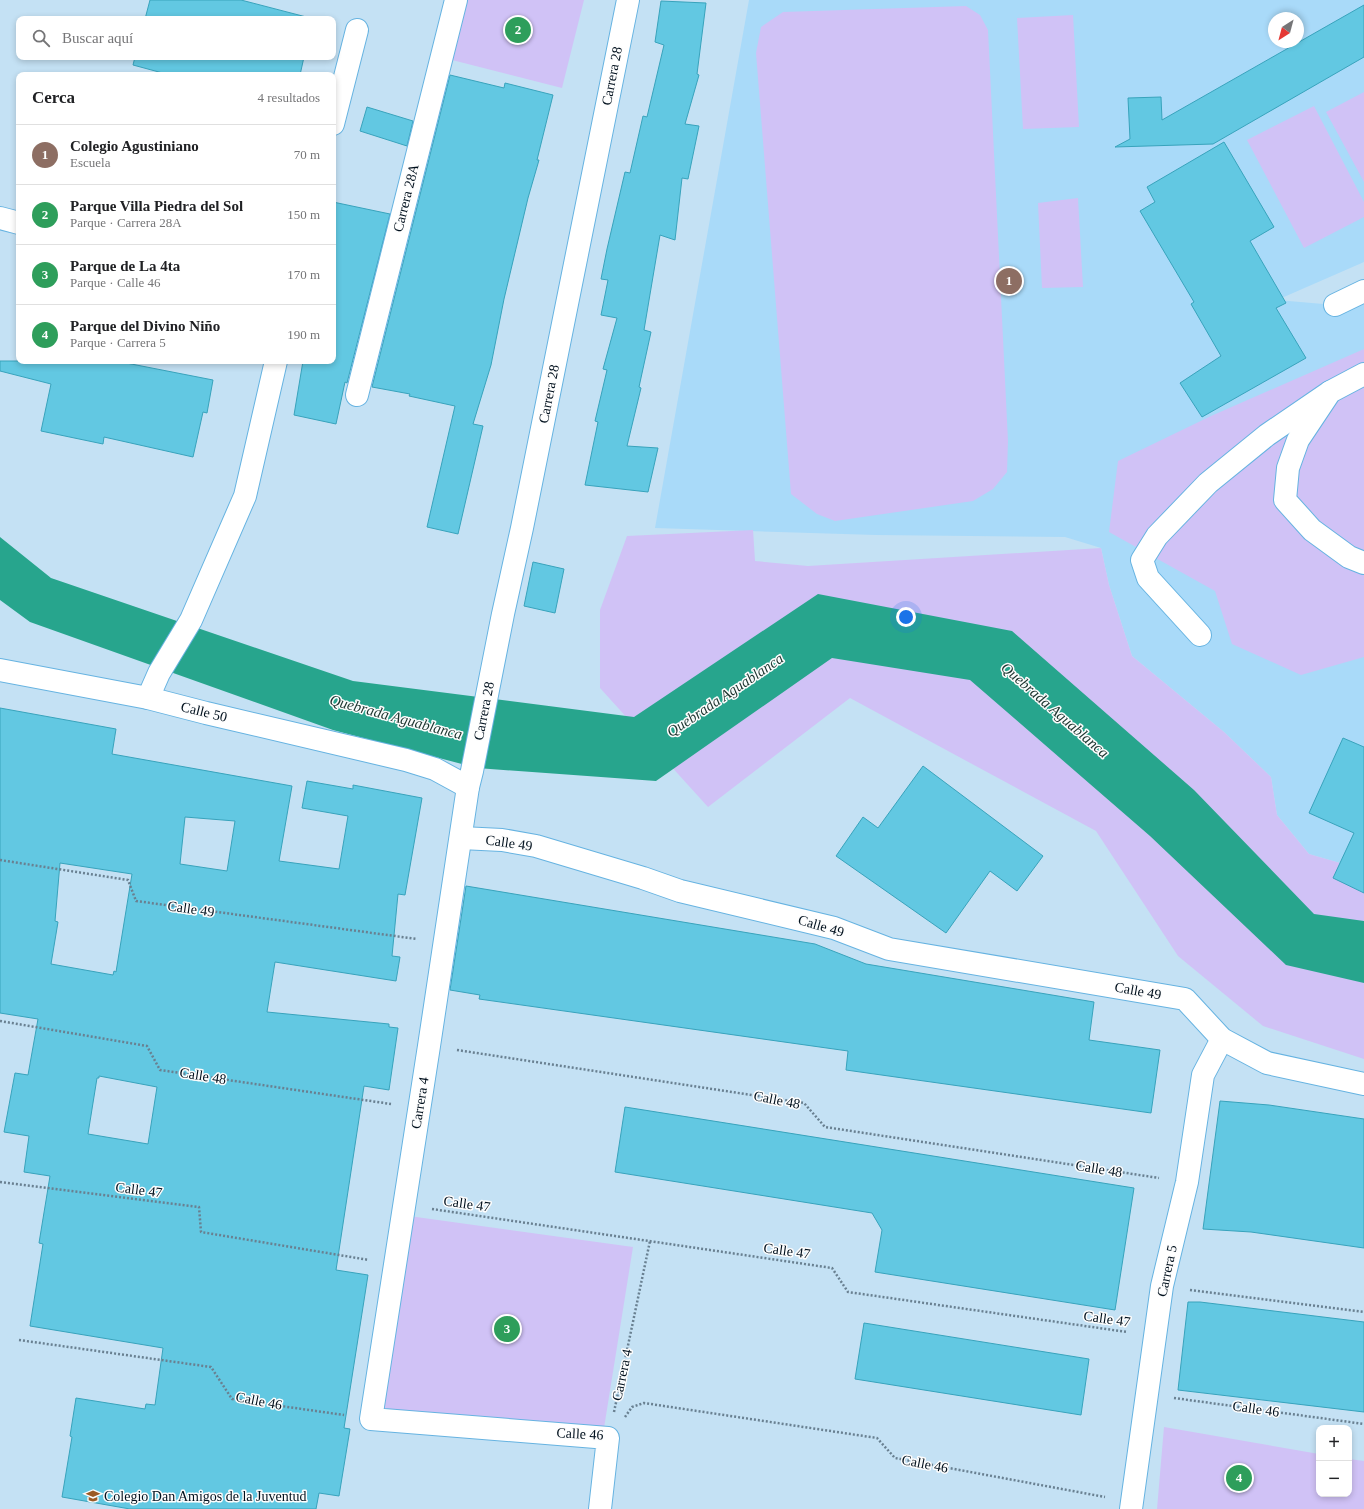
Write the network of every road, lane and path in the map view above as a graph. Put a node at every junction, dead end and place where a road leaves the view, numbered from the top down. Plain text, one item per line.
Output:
1 (456, 0) edge
2 (628, 0) edge
3 (357, 30) dead end
4 (336, 112) edge
5 (0, 218) edge
6 (16, 222) edge
7 (1364, 291) edge
8 (1335, 305) dead end
9 (275, 364) edge
10 (1364, 374) edge
11 (1330, 392) junction
12 (357, 395) dead end
13 (1364, 563) edge
14 (1200, 635) dead end
15 (0, 670) edge
16 (148, 698) junction
17 (470, 779) junction
18 (461, 838) junction
19 (0, 860) edge
20 (445, 943) junction
21 (0, 1021) edge
22 (1222, 1039) junction
23 (429, 1046) junction
24 (1364, 1084) edge
25 (420, 1109) junction
26 (0, 1182) edge
27 (1187, 1182) junction
28 (404, 1205) junction
29 (650, 1241) junction
30 (395, 1265) junction
31 (1162, 1286) junction
32 (1364, 1312) edge
33 (1155, 1336) junction
34 (19, 1340) dead end
35 (1148, 1395) junction
36 (371, 1418) junction
37 (1364, 1424) edge
38 (608, 1438) junction
39 (1131, 1506) edge
40 (600, 1509) edge

1 - 12 street, Carrera 28A
2 - 17 street, Carrera 28
3 - 4 street
5 - 6 street
7 - 8 street
9 - 16 street
10 - 11 street
11 - 13 street
11 - 14 street
15 - 16 street, Calle 50
16 - 17 street, Calle 50
17 - 18 street, Carrera 4
18 - 20 street, Carrera 4
18 - 22 street, Calle 49
19 - 20 path, Calle 49
20 - 23 street, Carrera 4
21 - 25 path, Calle 48
22 - 24 street
22 - 27 street, Carrera 5
23 - 25 street, Carrera 4
23 - 27 path, Calle 48
25 - 28 street, Carrera 4
26 - 30 path, Calle 47
27 - 31 street, Carrera 5
28 - 29 path, Calle 47
28 - 30 street, Carrera 4
29 - 33 path, Calle 47
29 - 38 path, Carrera 4
30 - 36 street, Carrera 4
31 - 32 path
31 - 33 street, Carrera 5
33 - 35 street, Carrera 5
34 - 36 path, Calle 46
35 - 37 path, Calle 46
35 - 39 street, Carrera 5
36 - 38 street, Calle 46
38 - 39 path, Calle 46
38 - 40 street

